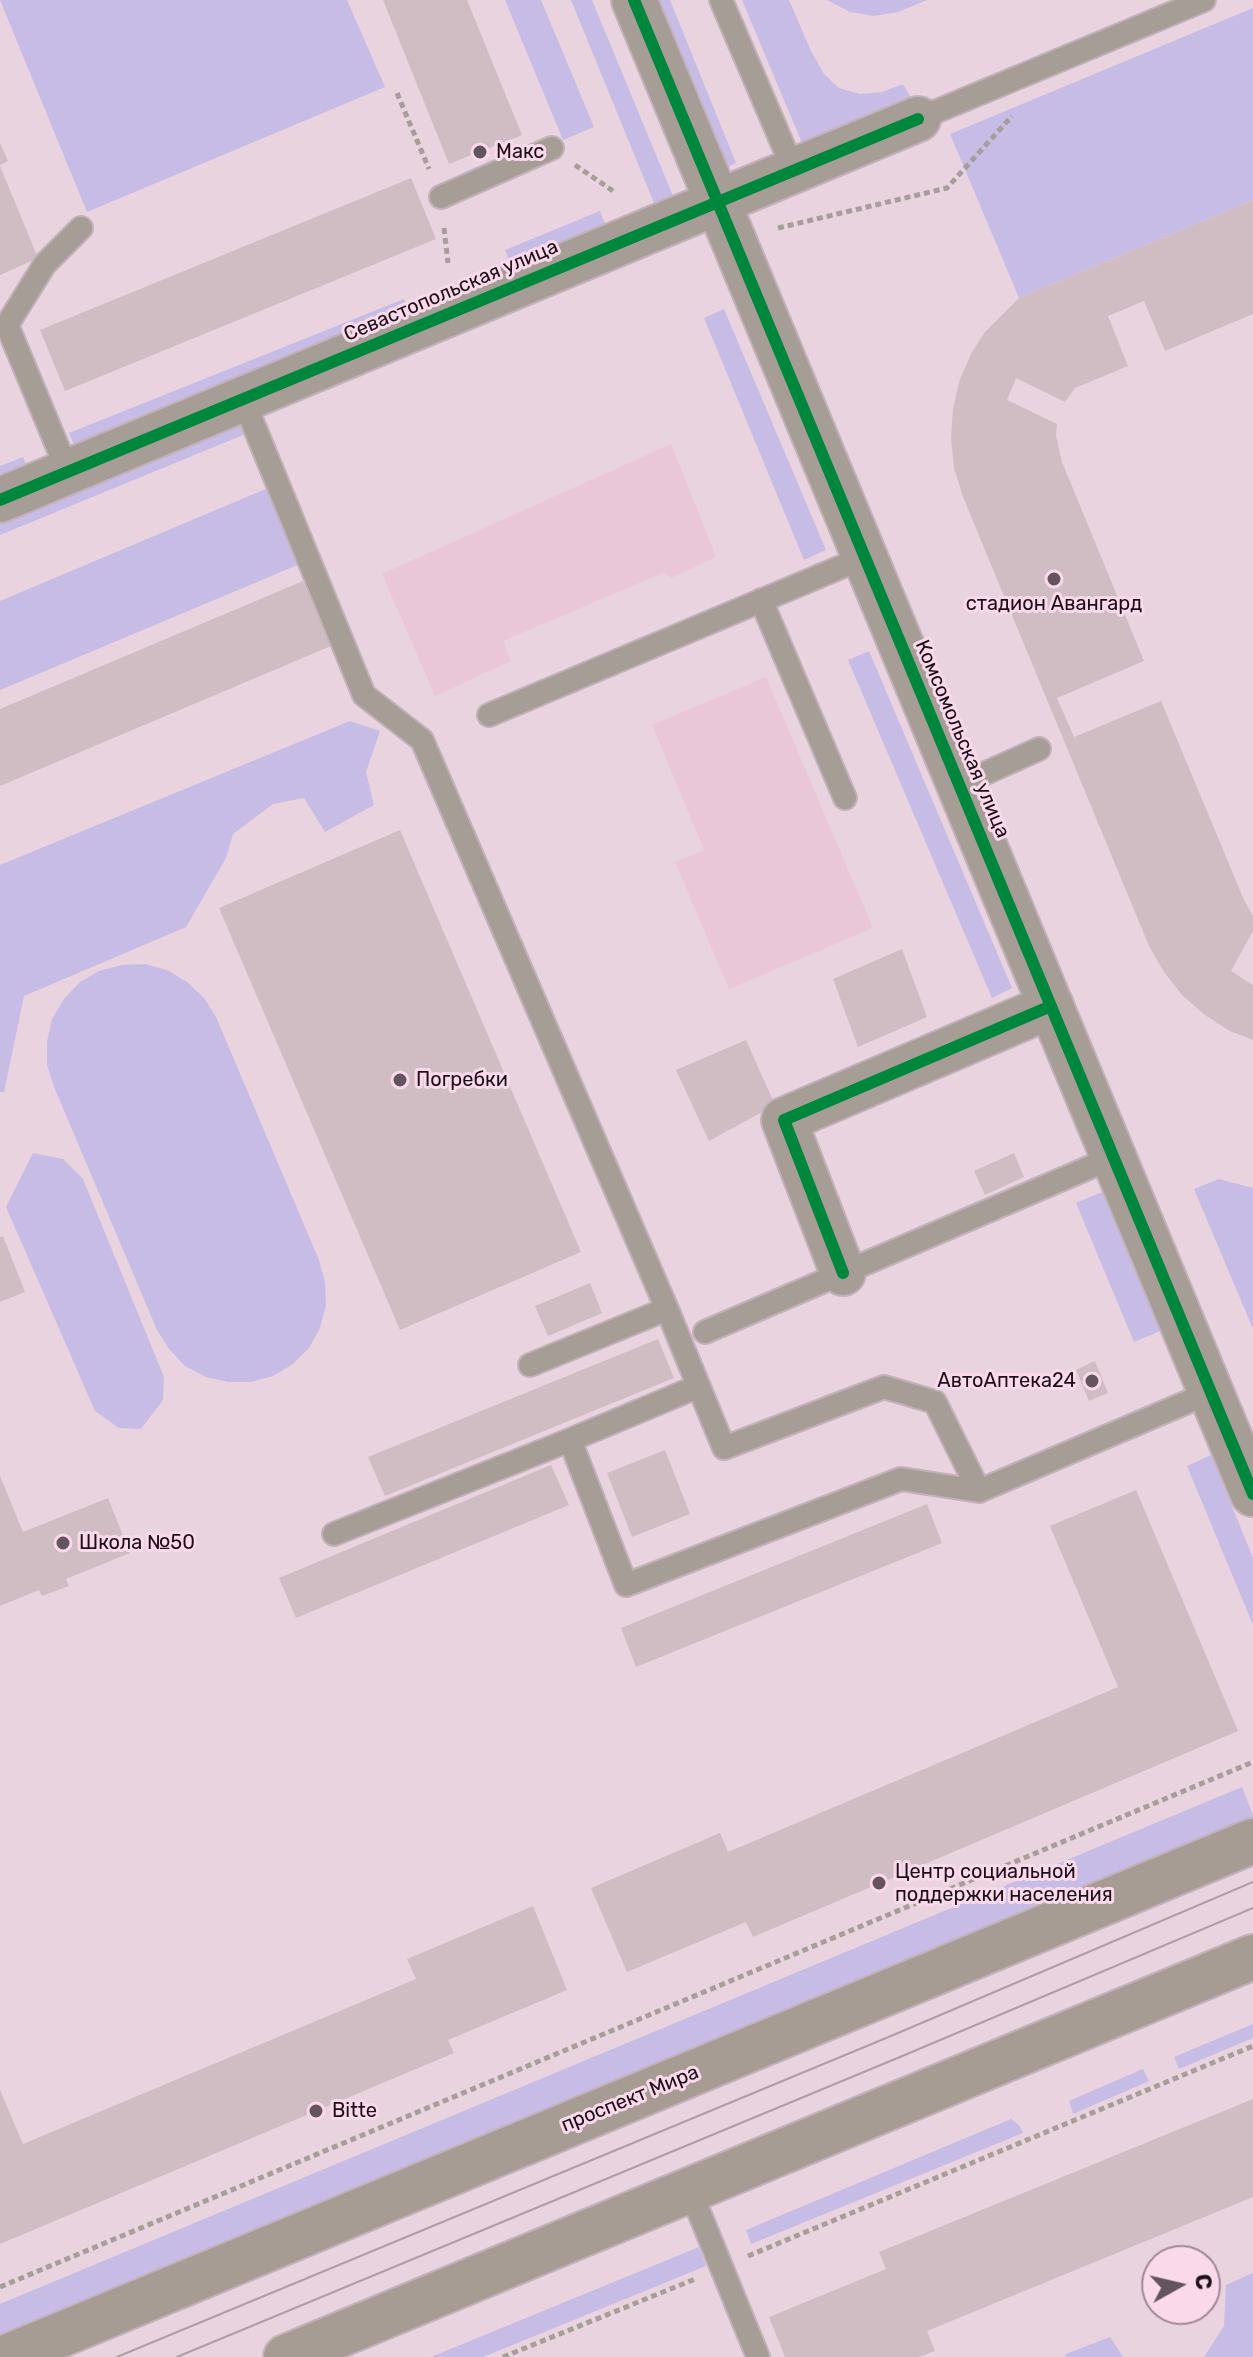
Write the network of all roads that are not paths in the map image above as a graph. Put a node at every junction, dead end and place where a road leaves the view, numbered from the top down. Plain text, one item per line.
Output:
1 (634, 0) edge
2 (721, 0) edge
3 (1204, 0) edge
4 (918, 119) joint
5 (552, 148) road end
6 (794, 171) junction
7 (441, 197) road end
8 (718, 202) junction
9 (81, 228) dead end
10 (243, 399) junction
11 (68, 472) junction
12 (0, 500) edge
13 (865, 557) junction
14 (761, 600) junction
15 (489, 715) dead end
16 (1039, 749) dead end
17 (959, 785) junction
18 (845, 798) dead end
19 (1051, 1006) junction
20 (1114, 1157) junction
21 (843, 1273) junction
22 (667, 1309) junction
23 (705, 1332) dead end
24 (530, 1365) dead end
25 (699, 1386) junction
26 (1211, 1392) junction
27 (570, 1440) junction
28 (979, 1491) junction
29 (1253, 1494) edge
30 (334, 1534) dead end
31 (1253, 1841) edge
32 (1253, 1957) edge
33 (690, 2190) junction
34 (7, 2357) edge
35 (286, 2357) edge
36 (758, 2357) edge

1 - 8 street, Комсомольская улица
2 - 6 lane
3 - 4 lane, Севастопольская улица
4 - 6 street, Севастопольская улица
5 - 7 lane
6 - 8 street, Севастопольская улица
8 - 10 street, Севастопольская улица
8 - 13 street, Комсомольская улица
9 - 11 lane
10 - 11 street, Севастопольская улица
10 - 22 lane
11 - 12 street, Севастопольская улица
13 - 14 lane
13 - 17 street, Комсомольская улица
14 - 15 lane
14 - 18 lane
16 - 17 lane
17 - 19 street, Комсомольская улица
19 - 20 street, Комсомольская улица
19 - 21 street
20 - 21 lane
20 - 26 street, Комсомольская улица
21 - 23 lane
22 - 24 lane
22 - 25 lane
25 - 27 lane
25 - 28 lane
26 - 28 lane
26 - 29 street, Комсомольская улица
27 - 28 lane
27 - 30 lane
31 - 34 main road, проспект Мира
32 - 33 main road
33 - 35 main road
33 - 36 lane

